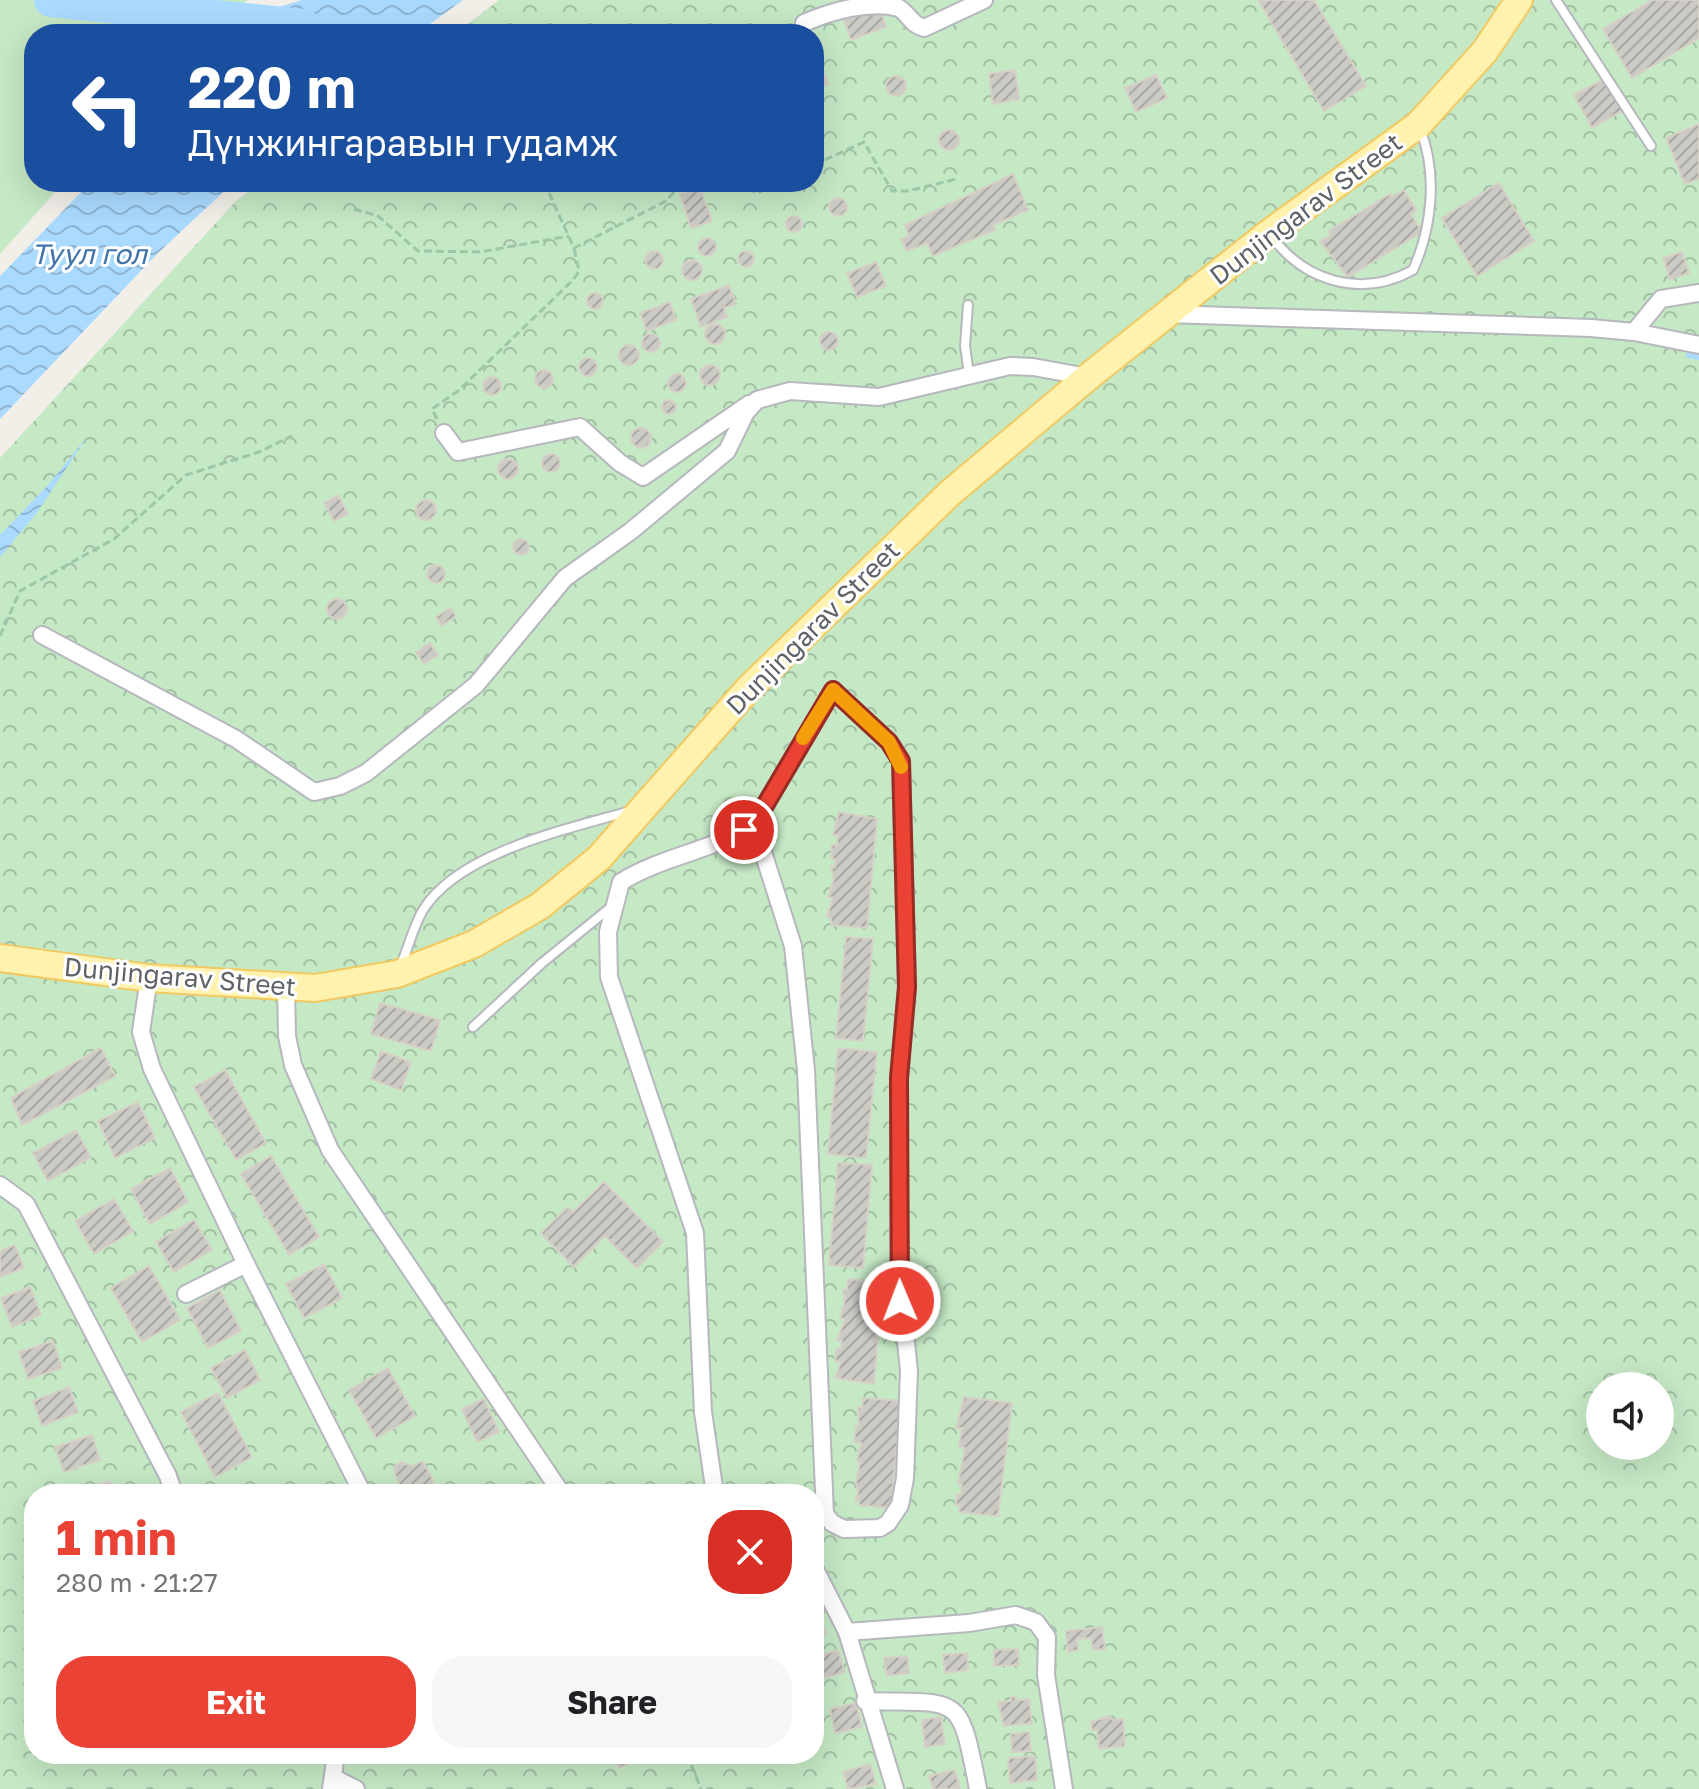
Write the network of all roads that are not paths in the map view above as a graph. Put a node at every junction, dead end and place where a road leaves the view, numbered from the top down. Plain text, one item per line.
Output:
1 (984, 0) edge
2 (1519, 0) edge
3 (1556, 0) edge
4 (901, 4) edge
5 (804, 23) dead end
6 (1418, 125) junction
7 (1651, 146) dead end
8 (1269, 233) junction
9 (1699, 293) edge
10 (968, 305) dead end
11 (1168, 314) junction
12 (1634, 332) junction
13 (1699, 345) edge
14 (969, 374) junction
15 (1088, 377) junction
16 (757, 400) junction
17 (444, 433) road end
18 (42, 635) dead end
19 (646, 806) junction
20 (754, 824) junction
21 (599, 858) junction
22 (621, 882) junction
23 (611, 907) junction
24 (0, 958) edge
25 (397, 974) junction
26 (149, 978) junction
27 (286, 989) junction
28 (473, 1027) dead end
29 (0, 1185) edge
30 (246, 1264) junction
31 (186, 1294) dead end
32 (169, 1484) edge
33 (358, 1484) edge
34 (555, 1484) edge
35 (714, 1484) edge
36 (824, 1484) edge
37 (824, 1491) edge
38 (824, 1587) edge
39 (847, 1632) junction
40 (865, 1701) junction
41 (332, 1783) edge
42 (356, 1789) edge
43 (895, 1789) edge
44 (978, 1789) edge
45 (1064, 1789) edge

1 - 4 street
2 - 6 main road, Dunjingarav Street
3 - 7 lane
4 - 5 street
6 - 8 main road, Dunjingarav Street
6 - 8 lane
8 - 11 main road, Dunjingarav Street
9 - 12 street
10 - 14 lane
11 - 12 street
11 - 15 main road, Dunjingarav Street
12 - 13 street
14 - 15 street
14 - 16 street
15 - 19 main road, Dunjingarav Street
16 - 17 street
16 - 18 street
19 - 21 main road, Dunjingarav Street
19 - 25 lane
20 - 22 street
20 - 36 street
20 - 37 street
21 - 22 street
21 - 25 main road, Dunjingarav Street
22 - 23 street
23 - 28 lane
23 - 35 street
24 - 26 main road, Dunjingarav Street
25 - 27 main road, Dunjingarav Street
26 - 27 main road, Dunjingarav Street
26 - 30 street
27 - 34 street
29 - 32 street
30 - 31 street
30 - 33 street
38 - 39 street
39 - 40 street
39 - 45 street
40 - 43 street
40 - 44 street
41 - 42 street

